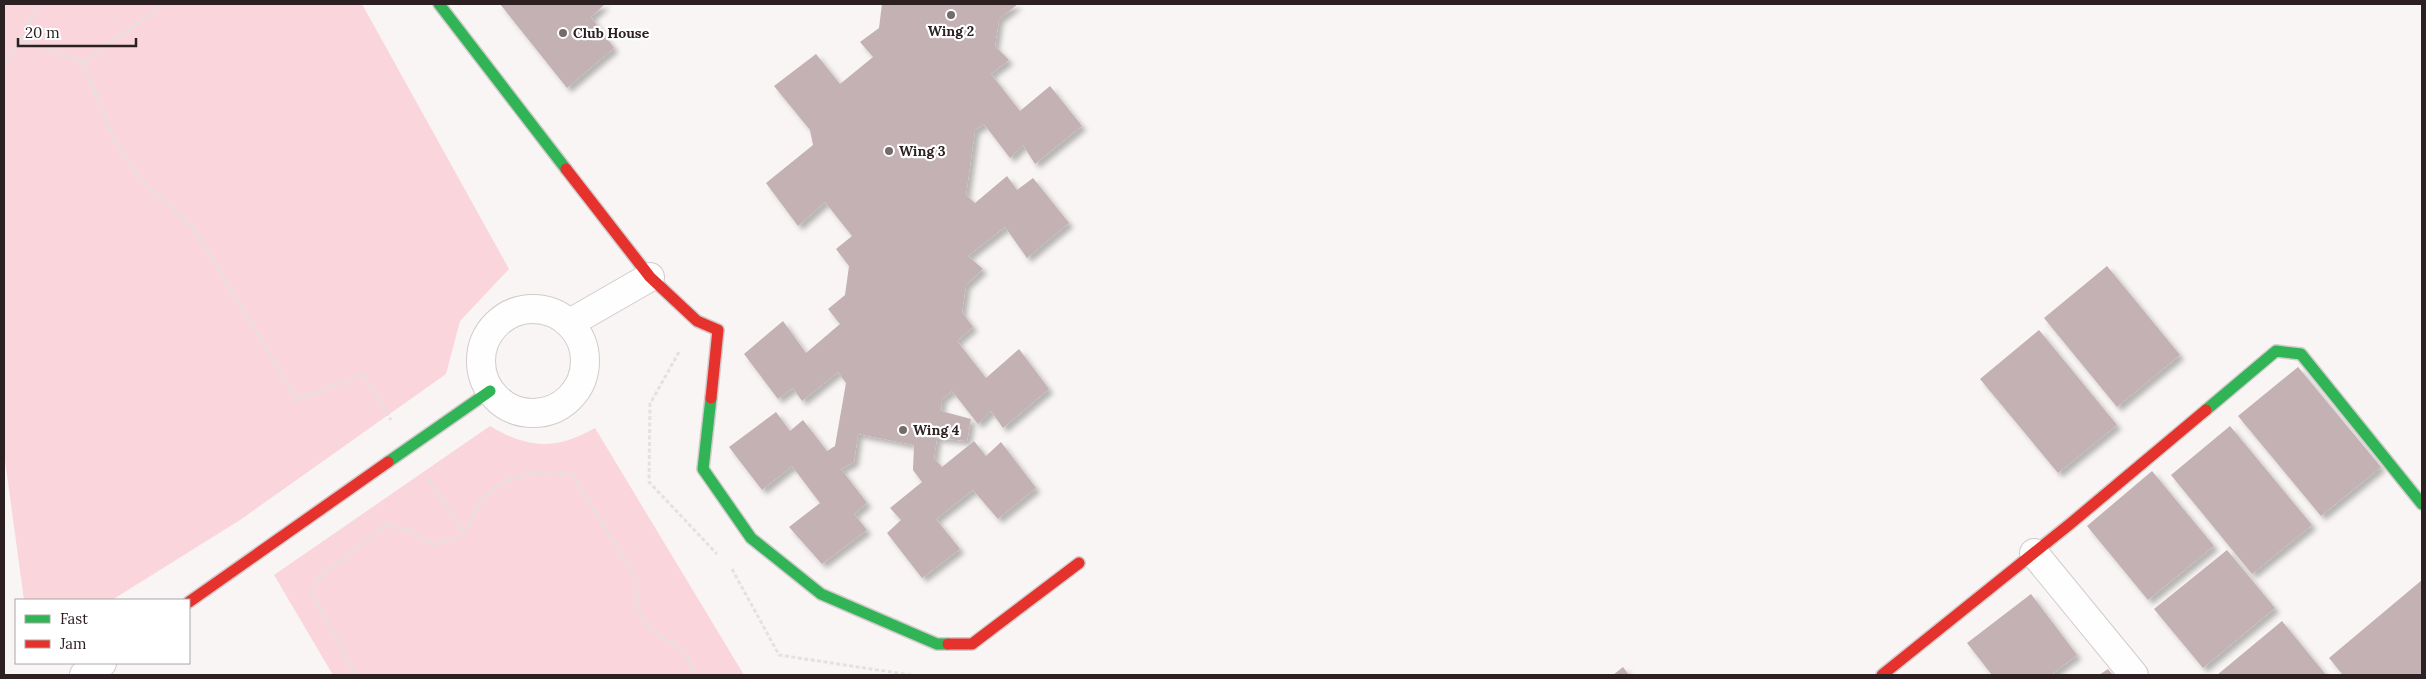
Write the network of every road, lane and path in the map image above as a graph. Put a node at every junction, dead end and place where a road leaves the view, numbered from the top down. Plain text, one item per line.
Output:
1 (37, 4) edge
2 (165, 4) edge
3 (439, 4) edge
4 (22, 39) junction
5 (83, 62) junction
6 (4, 63) edge
7 (650, 277) junction
8 (570, 323) junction
9 (490, 391) junction
10 (409, 448) junction
11 (2422, 504) edge
12 (464, 533) junction
13 (2034, 553) junction
14 (1079, 563) dead end
15 (190, 601) edge
16 (100, 664) edge
17 (84, 675) edge
18 (356, 675) edge
19 (692, 675) edge
20 (1882, 675) edge
21 (2134, 675) edge

1 - 4 path
2 - 5 path
3 - 7 street
4 - 5 path
4 - 6 path
5 - 10 path
7 - 8 street
7 - 14 street
8 - 9 street
8 - 9 street
9 - 10 street
10 - 12 path
10 - 15 street
11 - 13 street
12 - 18 path
12 - 19 path
13 - 20 street
13 - 21 street
16 - 17 street

